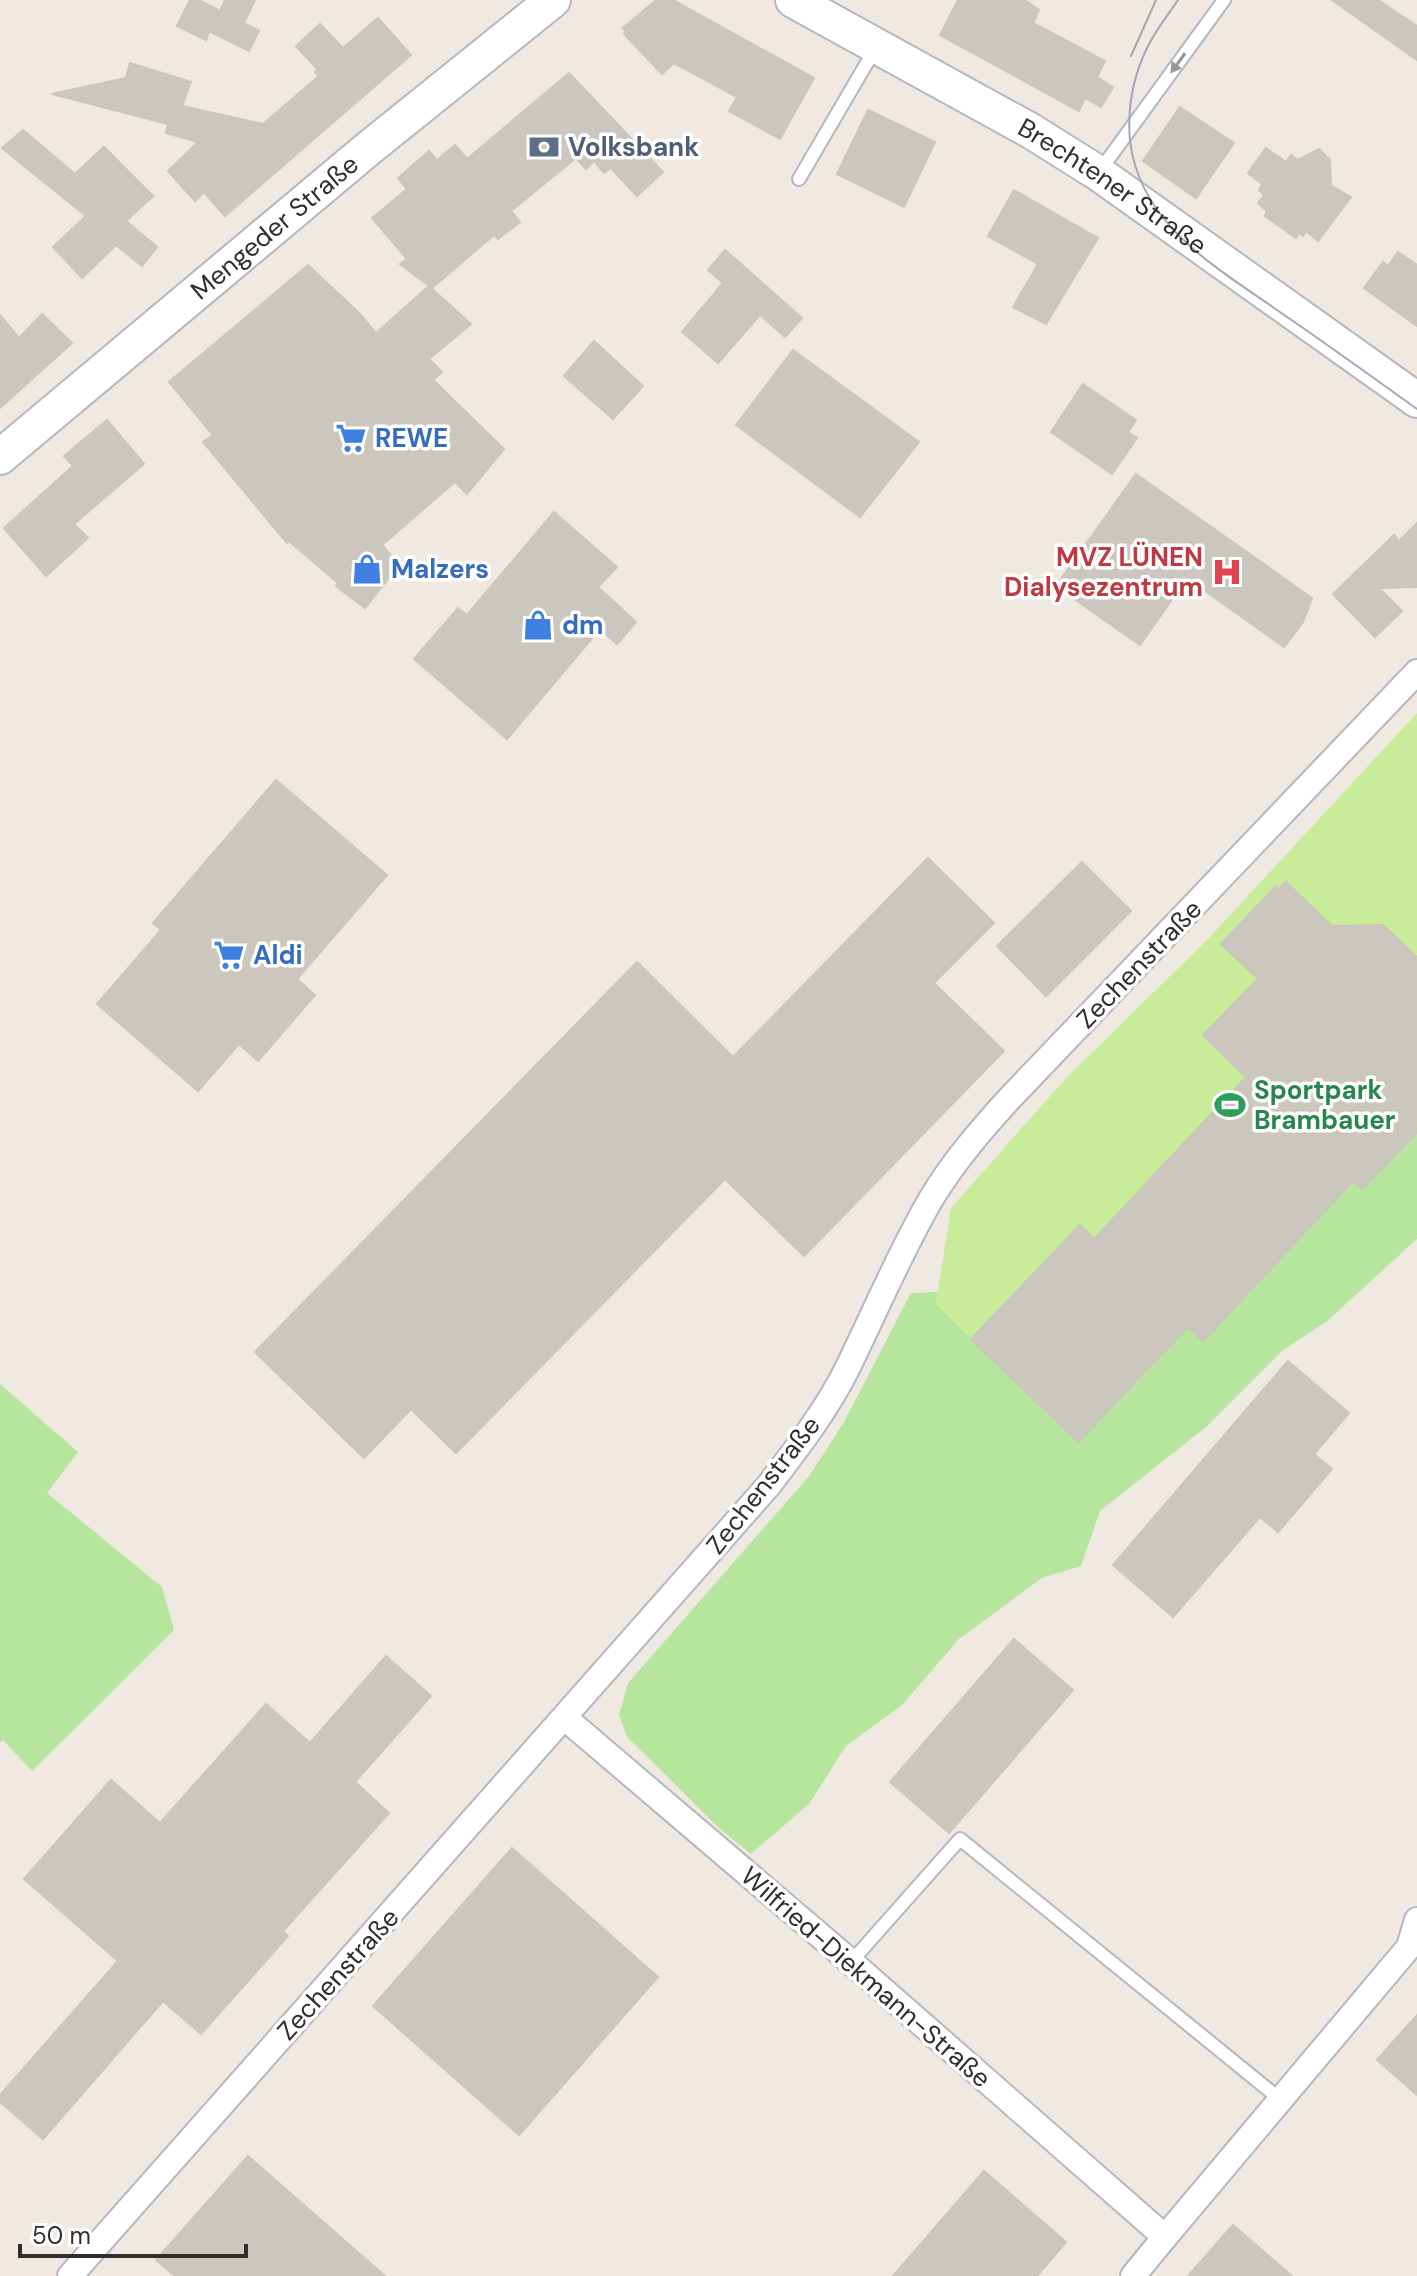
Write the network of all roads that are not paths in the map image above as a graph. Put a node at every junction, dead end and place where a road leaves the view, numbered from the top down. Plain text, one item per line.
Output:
1 (553, 0) edge
2 (793, 0) edge
3 (1224, 0) edge
4 (876, 46) junction
5 (1098, 173) junction
6 (799, 179) dead end
7 (1417, 400) edge
8 (0, 457) edge
9 (1417, 672) edge
10 (565, 1718) junction
11 (1417, 1920) edge
12 (851, 1962) junction
13 (1281, 2100) junction
14 (1165, 2237) junction
15 (70, 2276) edge
16 (1133, 2276) edge

1 - 8 main road, Mengeder Straße
2 - 4 main road, Brechtener Straße
3 -> 5 lane
4 - 5 main road, Brechtener Straße
4 - 6 lane
5 - 7 main road, Brechtener Straße
9 - 10 street, Zechenstraße
10 - 12 street, Wilfried-Diekmann-Straße
10 - 15 street, Zechenstraße
11 - 13 street
12 - 13 lane
12 - 14 street, Wilfried-Diekmann-Straße
13 - 14 street
14 - 16 street

